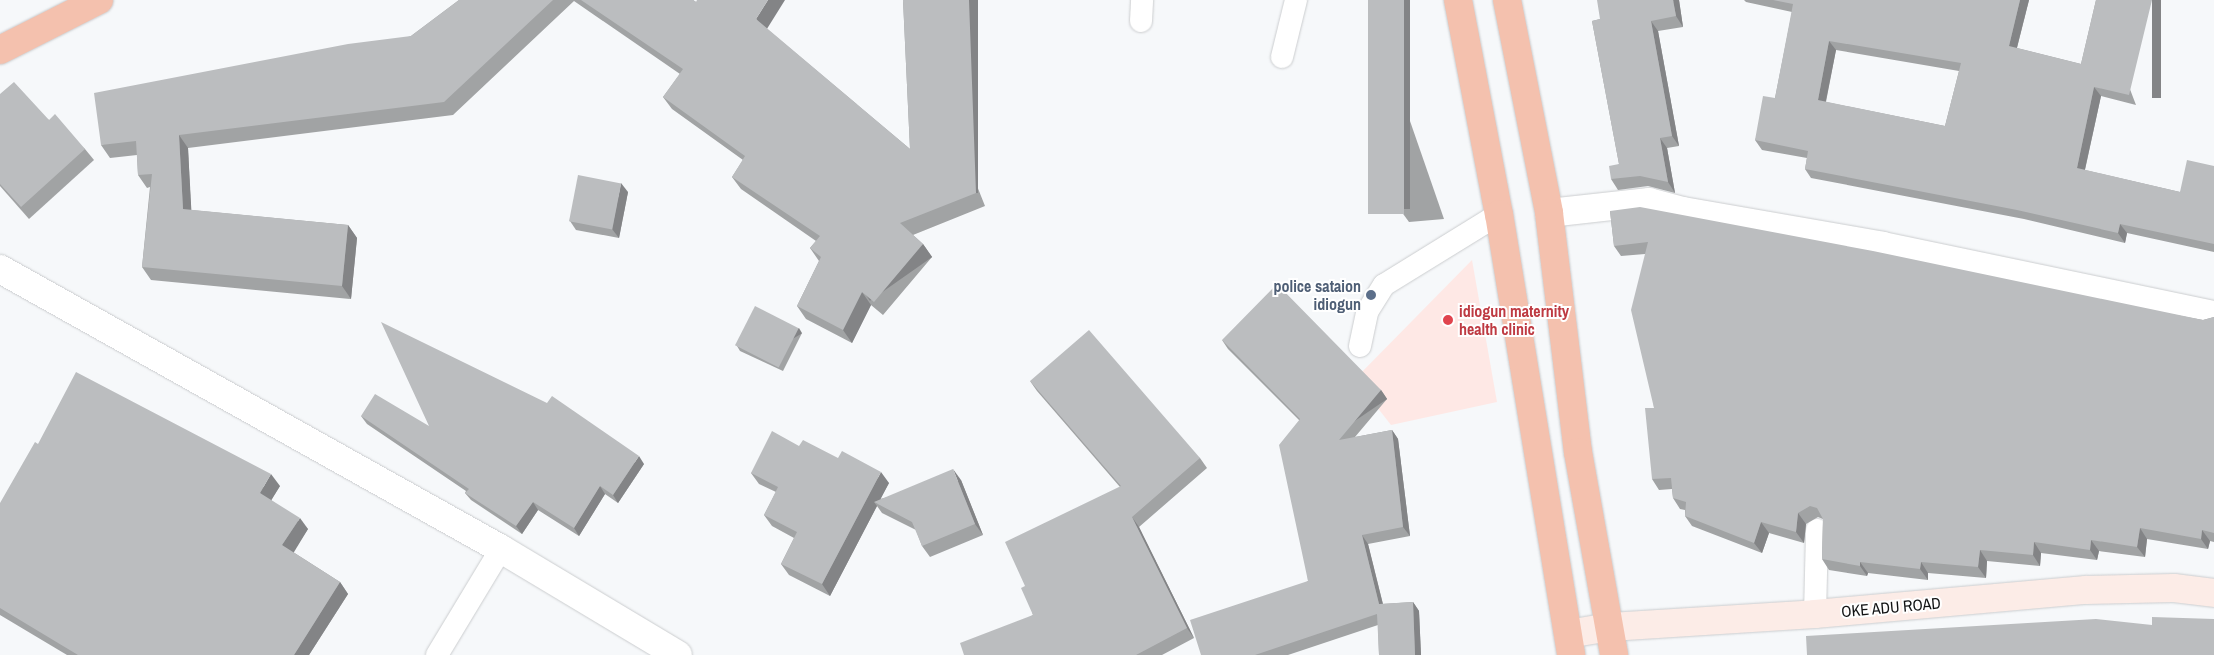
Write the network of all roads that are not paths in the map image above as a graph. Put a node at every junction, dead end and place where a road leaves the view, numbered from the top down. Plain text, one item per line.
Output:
1 (99, 0) edge
2 (1296, 0) edge
3 (1458, 0) edge
4 (1507, 0) edge
5 (0, 50) edge
6 (1282, 57) dead end
7 (1549, 213) junction
8 (1499, 214) junction
9 (0, 269) edge
10 (2214, 316) edge
11 (1360, 346) dead end
12 (1817, 530) edge
13 (501, 549) junction
14 (2214, 593) edge
15 (1816, 614) junction
16 (1610, 627) junction
17 (1570, 645) edge
18 (436, 655) edge
19 (678, 655) edge
20 (1614, 655) edge

1 - 5 highway
2 - 6 lane
3 - 8 highway
4 - 7 highway
7 - 10 street
7 - 16 highway
8 - 11 lane
8 - 17 highway
9 - 13 street
12 - 15 lane
13 - 18 lane
13 - 19 street
14 - 15 street, OKE ADU ROAD
15 - 16 street, OKE ADU ROAD
16 - 17 street, OKE ADU ROAD
16 - 20 highway

